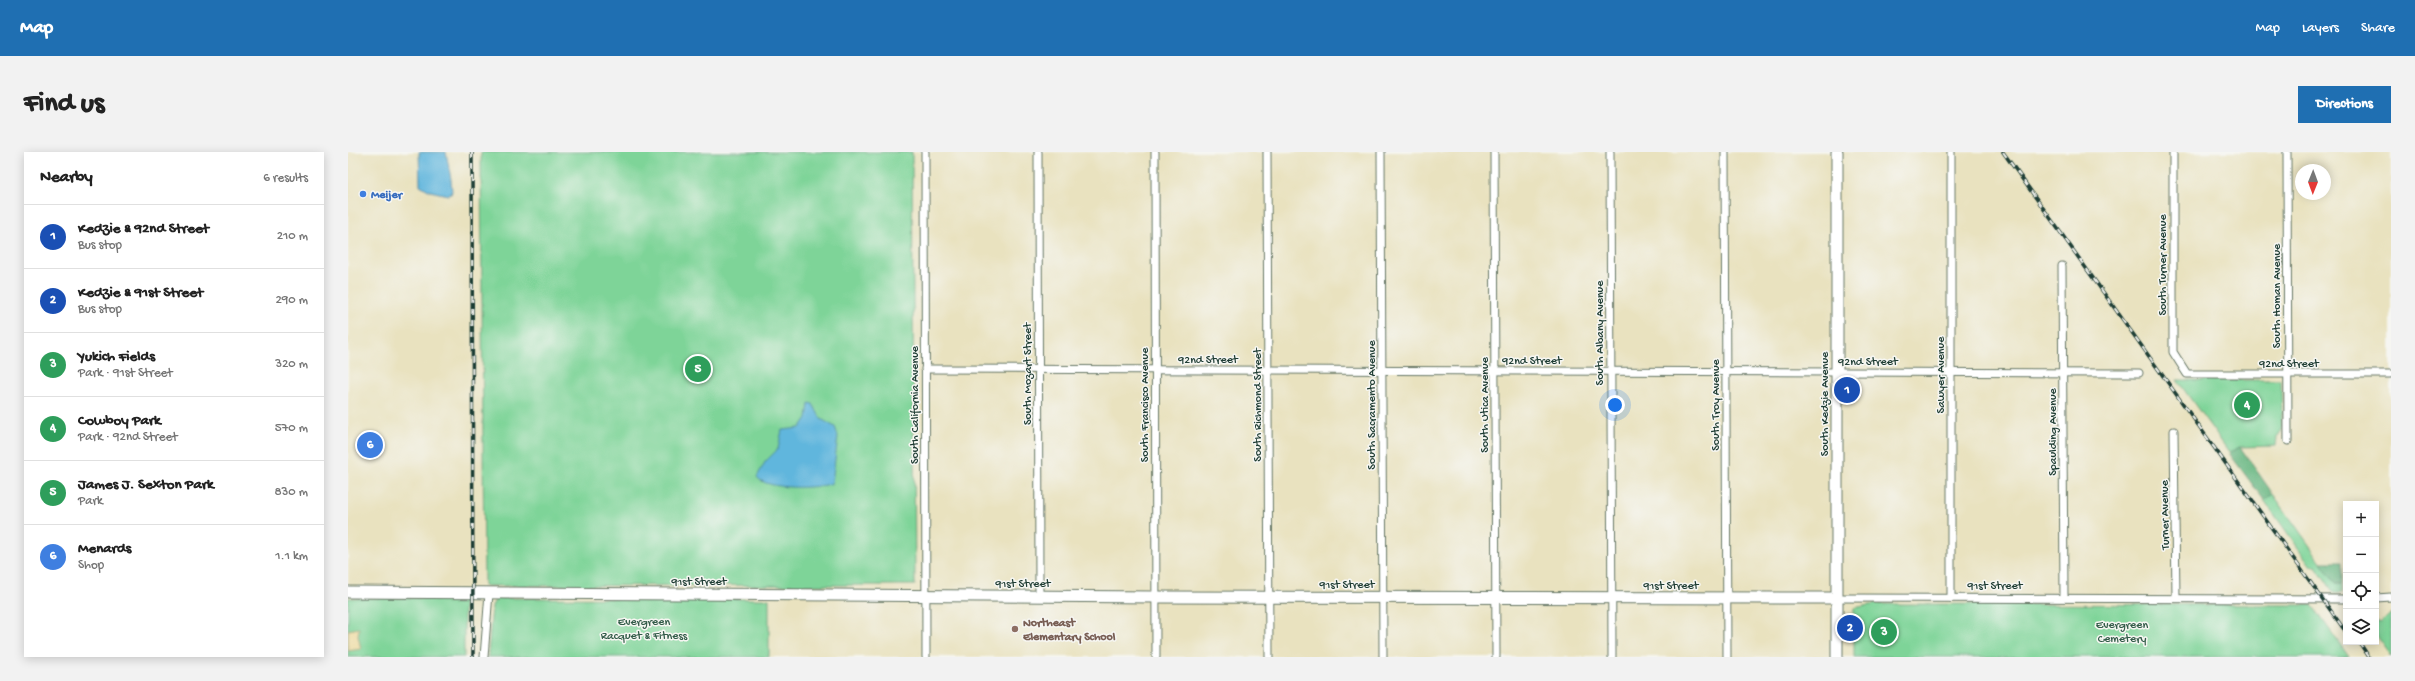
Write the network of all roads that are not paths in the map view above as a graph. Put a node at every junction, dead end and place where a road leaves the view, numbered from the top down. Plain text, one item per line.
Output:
1 (924, 152) edge
2 (1038, 152) edge
3 (1155, 152) edge
4 (1267, 152) edge
5 (1381, 152) edge
6 (1494, 152) edge
7 (1610, 152) edge
8 (1725, 152) edge
9 (1838, 152) edge
10 (1951, 152) edge
11 (2173, 152) edge
12 (2286, 152) edge
13 (2062, 266) dead end
14 (925, 369) junction
15 (1038, 370) junction
16 (1155, 370) junction
17 (1268, 370) junction
18 (1382, 371) junction
19 (1495, 371) junction
20 (1611, 371) junction
21 (1726, 372) junction
22 (1837, 372) junction
23 (1951, 372) junction
24 (2063, 373) junction
25 (2139, 373) dead end
26 (2187, 374) joint
27 (2288, 374) junction
28 (2391, 374) edge
29 (2174, 431) dead end
30 (2288, 441) dead end
31 (348, 592) edge
32 (489, 592) junction
33 (926, 595) junction
34 (1039, 596) junction
35 (1156, 597) junction
36 (1269, 597) junction
37 (1382, 597) junction
38 (1496, 597) junction
39 (2391, 597) edge
40 (1612, 598) junction
41 (1726, 598) junction
42 (1836, 598) junction
43 (1951, 598) junction
44 (2064, 598) junction
45 (2176, 598) junction
46 (2379, 598) edge
47 (2343, 599) edge
48 (484, 657) edge
49 (926, 657) edge
50 (1156, 657) edge
51 (1269, 657) edge
52 (1383, 657) edge
53 (1496, 657) edge
54 (1612, 657) edge
55 (1727, 657) edge
56 (1837, 657) edge

1 - 14 street, South California Avenue
2 - 15 street, South Mozart Street
3 - 16 street, South Francisco Avenue
4 - 17 street, South Richmond Street
5 - 18 street, South Sacramento Avenue
6 - 19 street, South Utica Avenue
7 - 20 street, South Albany Avenue
8 - 21 street, South Troy Avenue
9 - 22 street, South Kedzie Avenue
10 - 23 street, Sawyer Avenue
11 - 26 street, South Turner Avenue
12 - 27 street, South Homan Avenue
13 - 24 street, Spaulding Avenue
14 - 15 street, 92nd Street
14 - 33 street, South California Avenue
15 - 16 street, 92nd Street
15 - 34 street, South Mozart Street
16 - 17 street, 92nd Street
16 - 35 street, South Francisco Avenue
17 - 18 street, 92nd Street
17 - 36 street, South Richmond Street
18 - 19 street, 92nd Street
18 - 37 street, South Sacramento Avenue
19 - 20 street, 92nd Street
19 - 38 street, South Utica Avenue
20 - 21 street, 92nd Street
20 - 40 street, South Albany Avenue
21 - 22 street, 92nd Street
21 - 41 street, South Troy Avenue
22 - 23 street, 92nd Street
22 - 42 street, South Kedzie Avenue
23 - 24 street, 92nd Street
23 - 43 street, Sawyer Avenue
24 - 25 street, 92nd Street
24 - 44 street, Spaulding Avenue
26 - 27 street, 92nd Street
27 - 28 street, 92nd Street
27 - 30 street, South Homan Avenue
29 - 45 street, Turner Avenue
31 - 32 street, 91st Street
32 - 33 street, 91st Street
32 - 48 street
33 - 34 street, 91st Street
33 - 49 street, South California Avenue
34 - 35 street, 91st Street
35 - 36 street, 91st Street
35 - 50 street, South Francisco Avenue
36 - 37 street, 91st Street
36 - 51 street, South Richmond Street
37 - 38 street, 91st Street
37 - 52 street, South Sacramento Avenue
38 - 40 street, 91st Street
38 - 53 street, South Utica Avenue
39 - 46 street
40 - 41 street, 91st Street
40 - 54 street, South Albany Avenue
41 - 42 street, 91st Street
41 - 55 street, South Troy Avenue
42 - 43 street, 91st Street
42 - 56 street, South Kedzie Avenue
43 - 44 street, 91st Street
44 - 45 street, 91st Street
45 - 47 street, 91st Street

